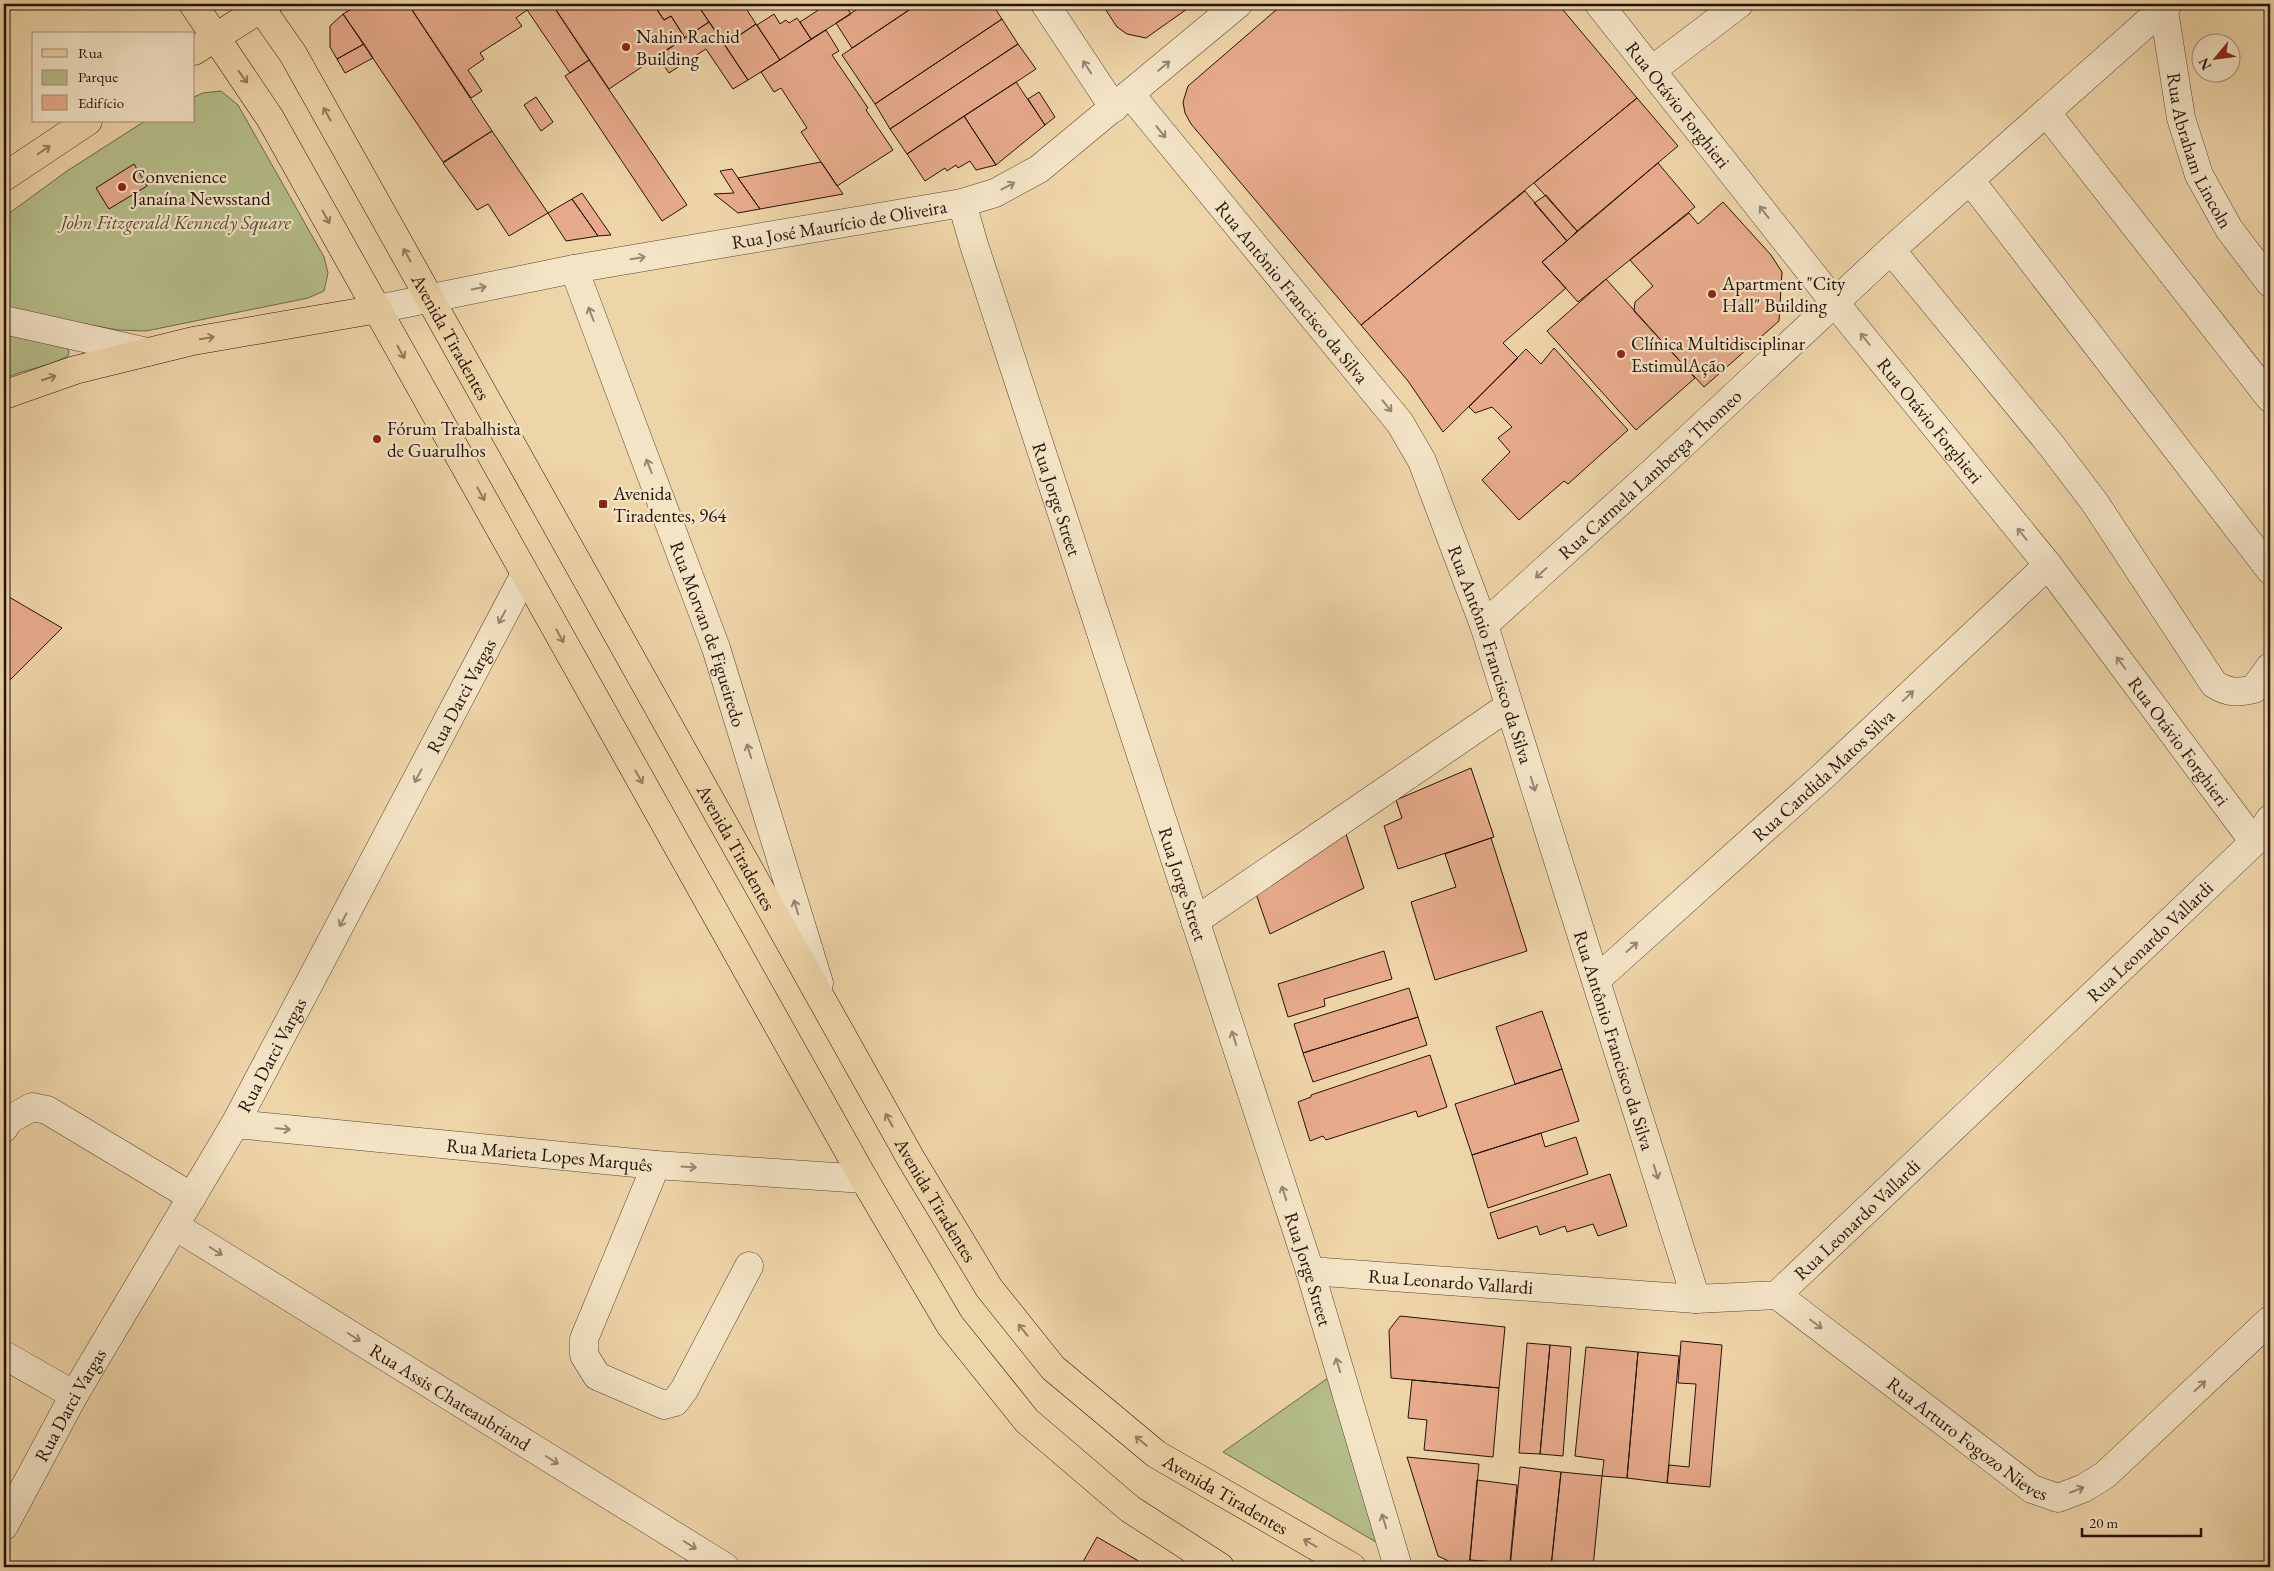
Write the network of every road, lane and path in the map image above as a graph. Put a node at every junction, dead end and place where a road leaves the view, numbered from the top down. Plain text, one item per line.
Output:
1 (193, 4) edge
2 (1045, 4) edge
3 (1238, 4) edge
4 (1599, 4) edge
5 (1739, 4) edge
6 (262, 5) edge
7 (2165, 5) edge
8 (204, 44) edge
9 (1652, 70) junction
10 (1122, 101) junction
11 (2046, 112) junction
12 (87, 122) edge
13 (4, 178) edge
14 (1970, 180) junction
15 (962, 203) junction
16 (1890, 250) junction
17 (574, 269) junction
18 (2270, 283) edge
19 (431, 298) junction
20 (1835, 303) junction
21 (378, 309) junction
22 (4, 320) edge
23 (147, 352) junction
24 (4, 396) edge
25 (2270, 398) edge
26 (2048, 565) junction
27 (2270, 570) edge
28 (525, 574) junction
29 (1484, 625) junction
30 (2270, 667) edge
31 (1509, 706) junction
32 (2270, 820) edge
33 (2254, 842) junction
34 (1195, 921) junction
35 (1596, 980) junction
36 (825, 1004) junction
37 (235, 1124) junction
38 (4, 1128) edge
39 (656, 1165) junction
40 (864, 1179) junction
41 (192, 1197) junction
42 (175, 1226) junction
43 (749, 1266) dead end
44 (1310, 1271) junction
45 (1777, 1295) junction
46 (1696, 1299) junction
47 (2270, 1320) edge
48 (4, 1355) edge
49 (74, 1395) junction
50 (4, 1526) edge
51 (725, 1567) edge
52 (1220, 1567) edge
53 (1352, 1567) edge
54 (1398, 1567) edge

1 - 8 main road
10 -> 2 street, Rua Antônio Francisco da Silva
10 -> 3 street, Rua José Maurício de Oliveira
4 - 9 street, Rua Otávio Forghieri
5 - 9 street
6 - 8 main road
19 -> 6 main road, Avenida Tiradentes
7 - 11 street, Rua Carmela Lamberga Thomeo
7 - 18 street, Rua Abraham Lincoln
8 -> 21 main road
20 -> 9 street, Rua Otávio Forghieri
15 -> 10 street, Rua José Maurício de Oliveira
10 -> 29 street, Rua Antônio Francisco da Silva
11 - 14 street, Rua Carmela Lamberga Thomeo
11 - 25 street
13 -> 12 main road
14 - 16 street, Rua Carmela Lamberga Thomeo
14 - 27 street
17 -> 15 street, Rua José Maurício de Oliveira
15 - 34 street, Rua Jorge Street
16 - 20 street, Rua Carmela Lamberga Thomeo
16 - 30 street
19 -> 17 street, Rua José Maurício de Oliveira
36 -> 17 street, Rua Morvan de Figueiredo
19 - 21 street, Rua José Maurício de Oliveira
19 - 36 main road, Avenida Tiradentes
26 -> 20 street, Rua Otávio Forghieri
20 -> 29 street, Rua Carmela Lamberga Thomeo
23 -> 21 main road
21 -> 28 main road
22 - 23 street
24 -> 23 main road
33 -> 26 street, Rua Otávio Forghieri
35 -> 26 street, Rua Candida Matos Silva
28 -> 37 street, Rua Darci Vargas
28 -> 40 main road
29 - 31 street, Rua Antônio Francisco da Silva
31 - 34 street
31 -> 35 street, Rua Antônio Francisco da Silva
32 - 33 street, Rua Leonardo Vallardi
33 - 45 street, Rua Leonardo Vallardi
44 -> 34 street, Rua Jorge Street
35 -> 46 street, Rua Antônio Francisco da Silva
53 -> 36 main road, Avenida Tiradentes
37 -> 39 street, Rua Marieta Lopes Marquês
37 - 41 street, Rua Darci Vargas
38 - 41 street
39 -> 40 street, Rua Marieta Lopes Marquês
39 - 43 street
40 - 52 main road
41 - 42 street, Rua Darci Vargas
42 - 49 street, Rua Darci Vargas
42 -> 51 street, Rua Assis Chateaubriand
44 - 46 street, Rua Leonardo Vallardi
54 -> 44 street, Rua Jorge Street
45 - 46 street, Rua Leonardo Vallardi
45 -> 47 street, Rua Arturo Fogozo Nieves
48 - 49 street
49 - 50 street, Rua Darci Vargas

